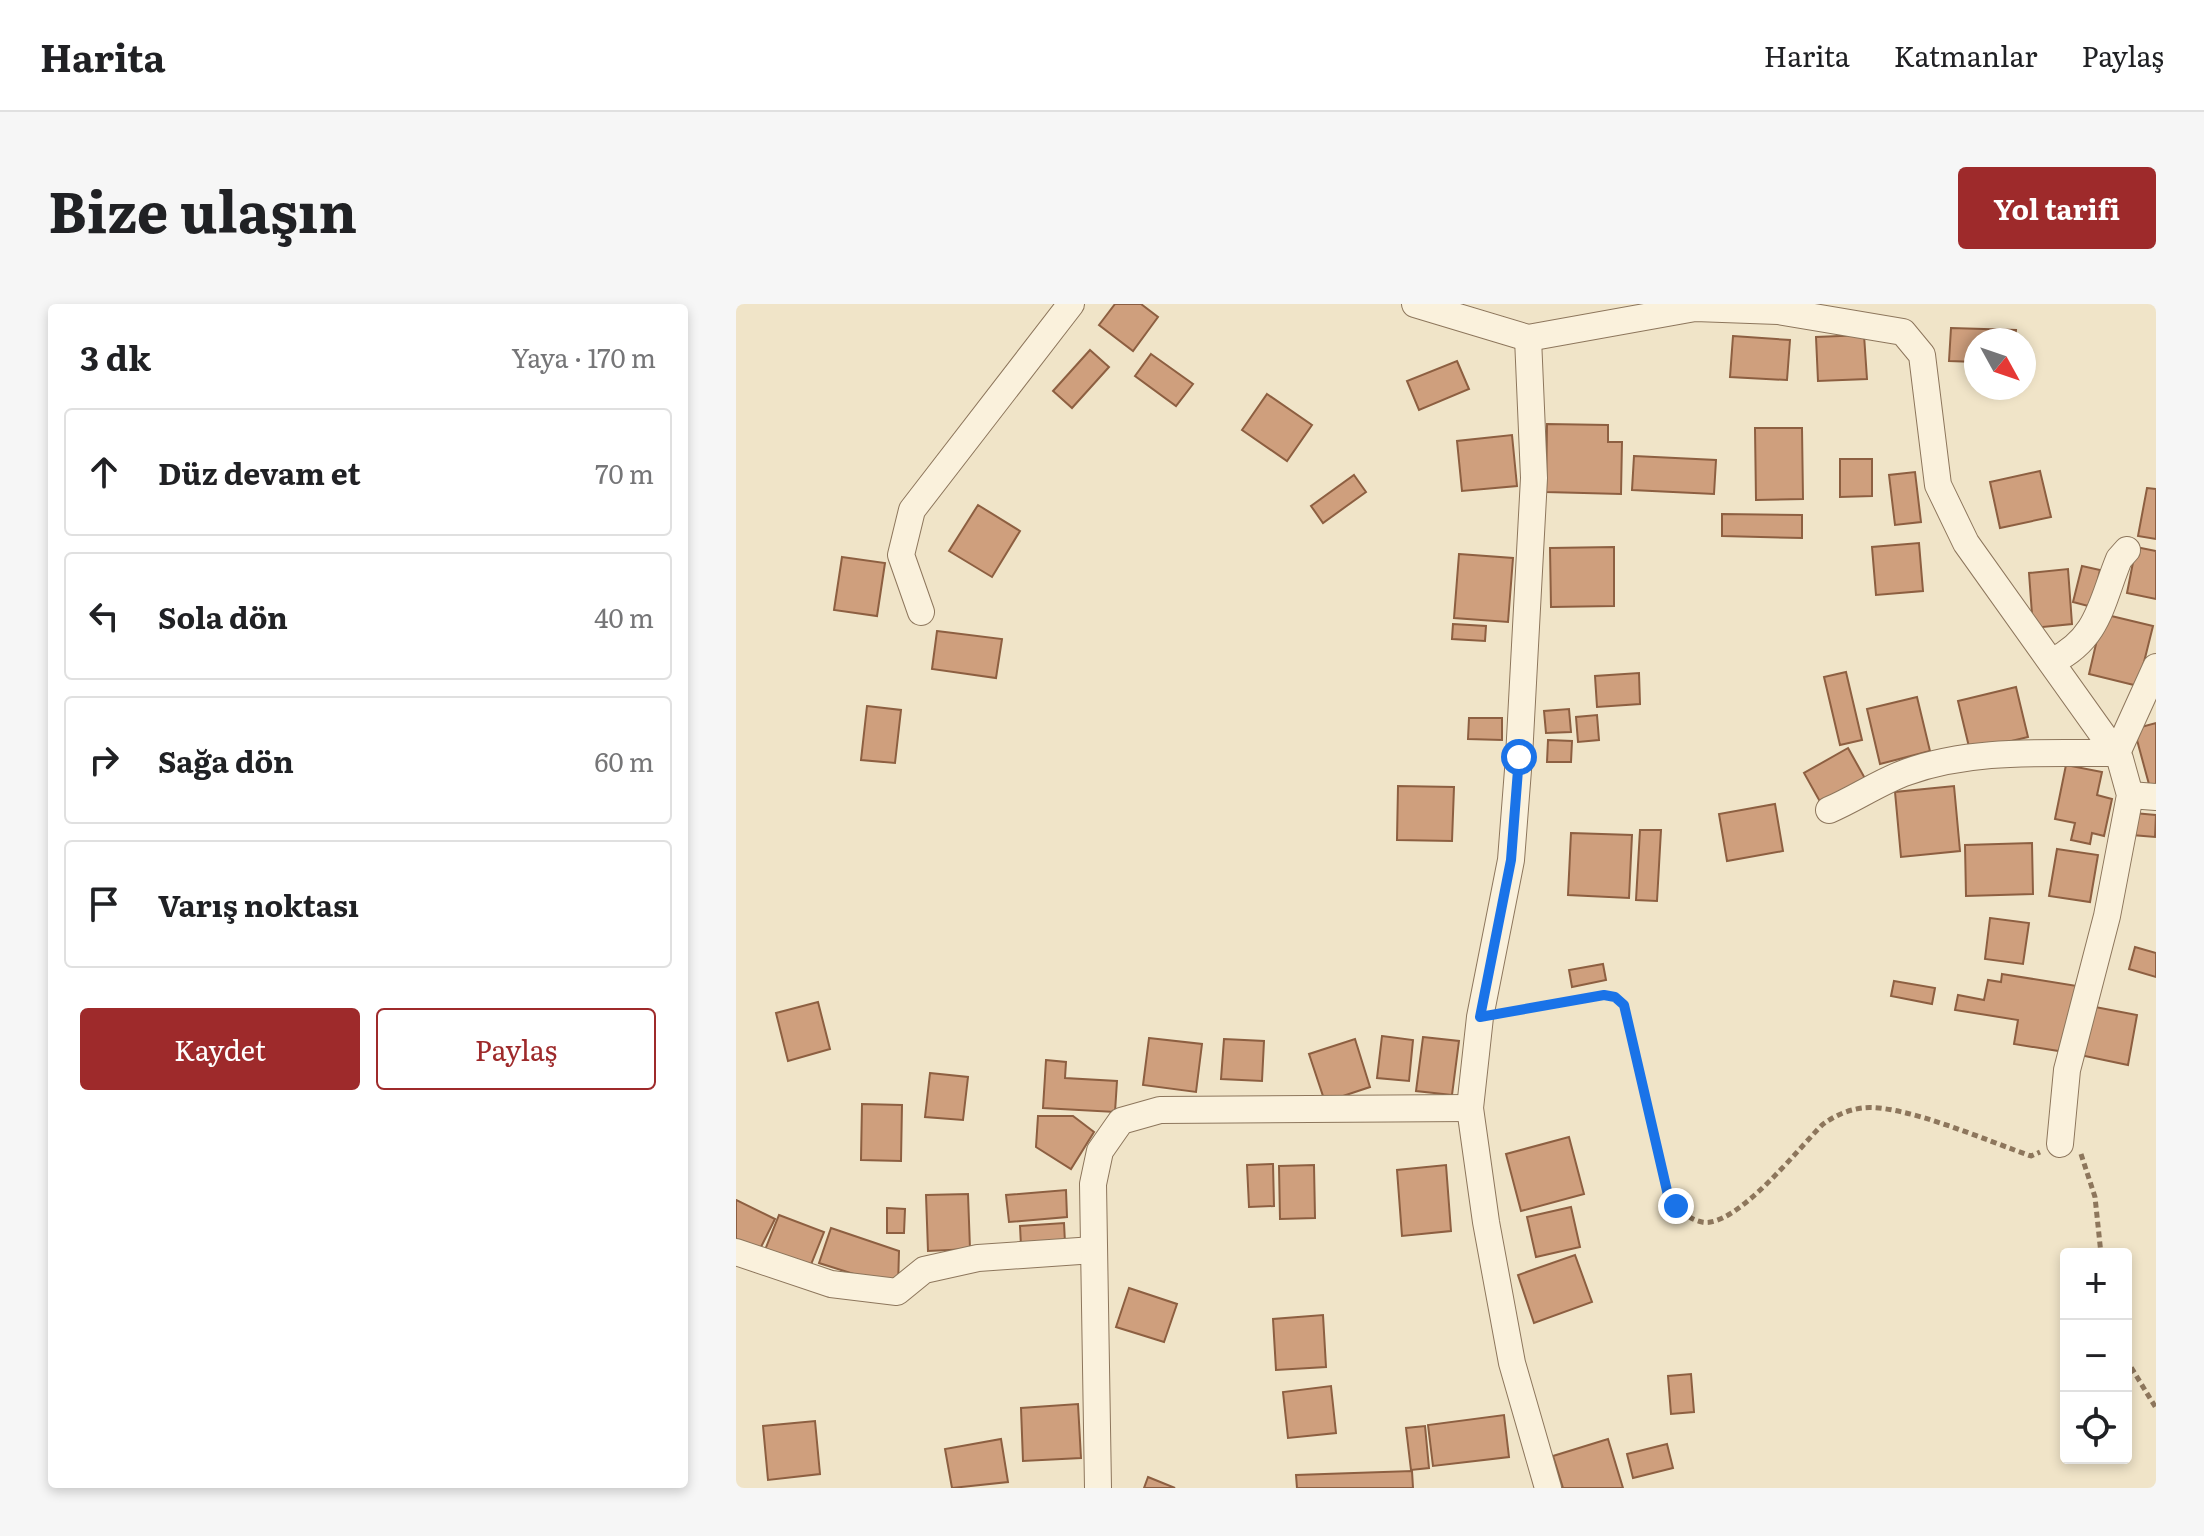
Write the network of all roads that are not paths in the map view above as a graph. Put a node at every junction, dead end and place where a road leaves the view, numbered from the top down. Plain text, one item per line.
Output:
1 (1071, 304) edge
2 (1415, 304) edge
3 (1528, 338) junction
4 (2127, 550) dead end
5 (921, 612) dead end
6 (2053, 661) junction
7 (2156, 667) edge
8 (2117, 753) junction
9 (2143, 796) edge
10 (1829, 810) dead end
11 (1470, 1108) junction
12 (2060, 1144) road end
13 (1094, 1250) junction
14 (736, 1252) edge
15 (1098, 1488) edge
16 (1548, 1488) edge

1 - 5 street
2 - 3 street
3 - 6 street
3 - 11 street
4 - 6 street
6 - 8 street
7 - 8 street
8 - 9 street
8 - 10 street
9 - 12 street
11 - 13 street
11 - 16 street
13 - 14 street
13 - 15 street

